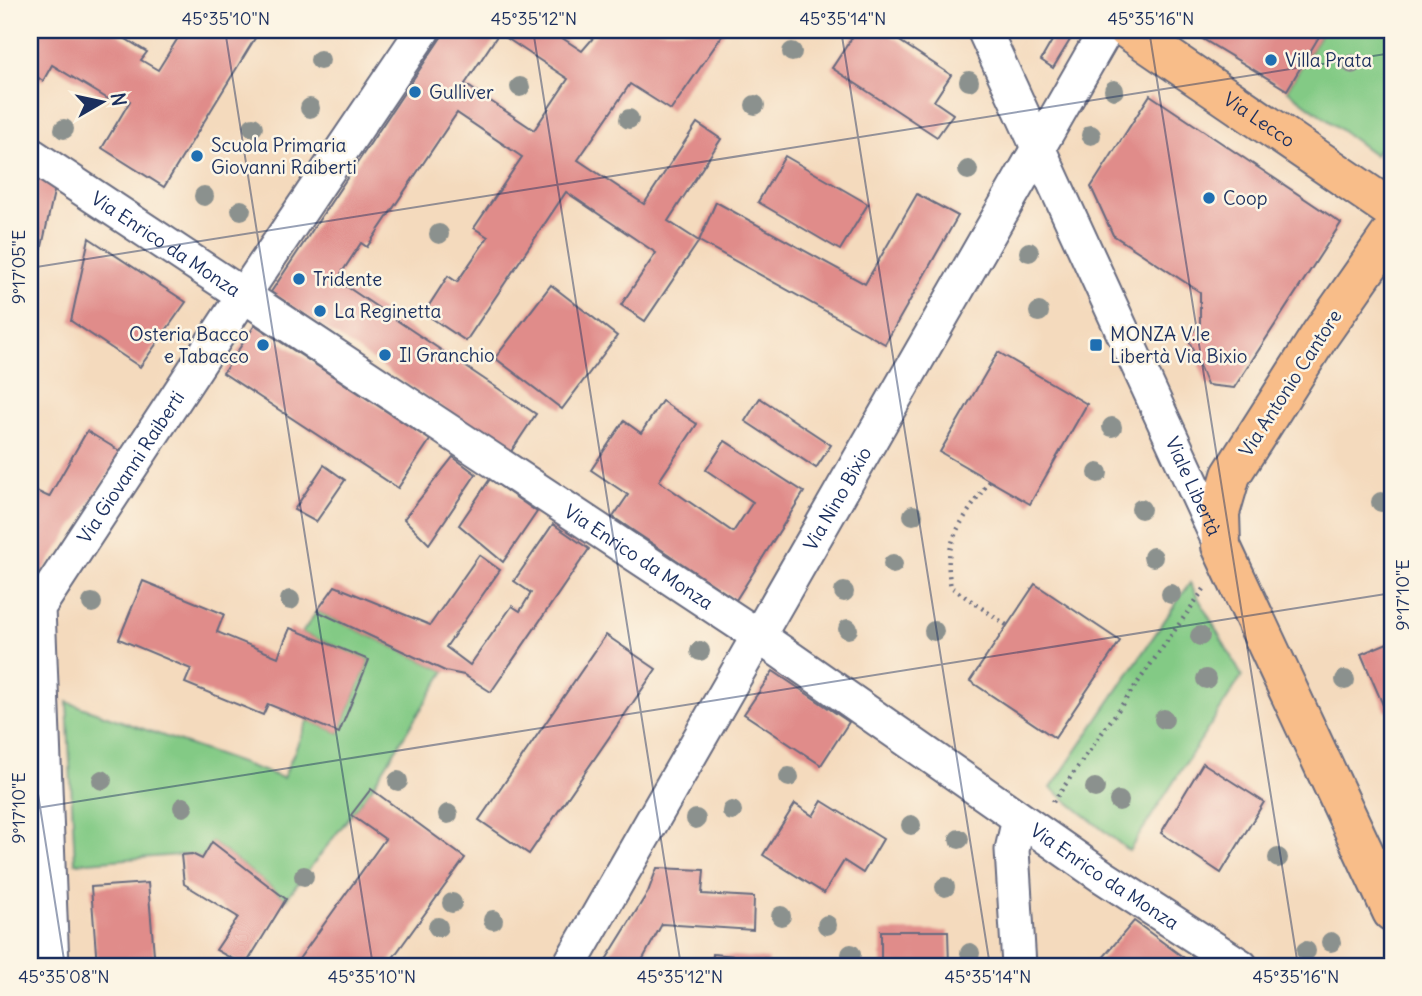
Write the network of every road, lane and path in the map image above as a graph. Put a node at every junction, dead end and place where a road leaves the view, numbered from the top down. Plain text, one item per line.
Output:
1 (423, 30) edge
2 (984, 30) edge
3 (1106, 30) edge
4 (1128, 30) edge
5 (1002, 45) edge
6 (1039, 146) junction
7 (30, 154) edge
8 (1392, 210) edge
9 (1392, 232) edge
10 (243, 296) junction
11 (989, 481) dead end
12 (1224, 552) junction
13 (34, 607) edge
14 (1007, 626) dead end
15 (757, 635) junction
16 (1027, 824) junction
17 (1392, 912) edge
18 (52, 966) edge
19 (569, 966) edge
20 (1019, 966) edge
21 (1241, 966) edge

1 - 10 street, Via Giovanni Raiberti
2 - 5 street, Viale Libertà
3 - 6 street, Via Nino Bixio
4 - 8 main road, Via Lecco
5 - 6 street, Viale Libertà
6 - 12 street, Viale Libertà
6 - 15 street, Via Nino Bixio
7 - 10 street, Via Enrico da Monza
9 - 12 main road, Via Antonio Cantore
10 - 13 street, Via Giovanni Raiberti
10 - 15 street, Via Enrico da Monza
11 - 14 path
12 - 16 path
12 - 17 main road, Viale Libertà
13 - 18 street, Via Giovanni Raiberti
15 - 16 street, Via Enrico da Monza
15 - 19 street, Via Nino Bixio
16 - 20 street
16 - 21 street, Via Enrico da Monza

